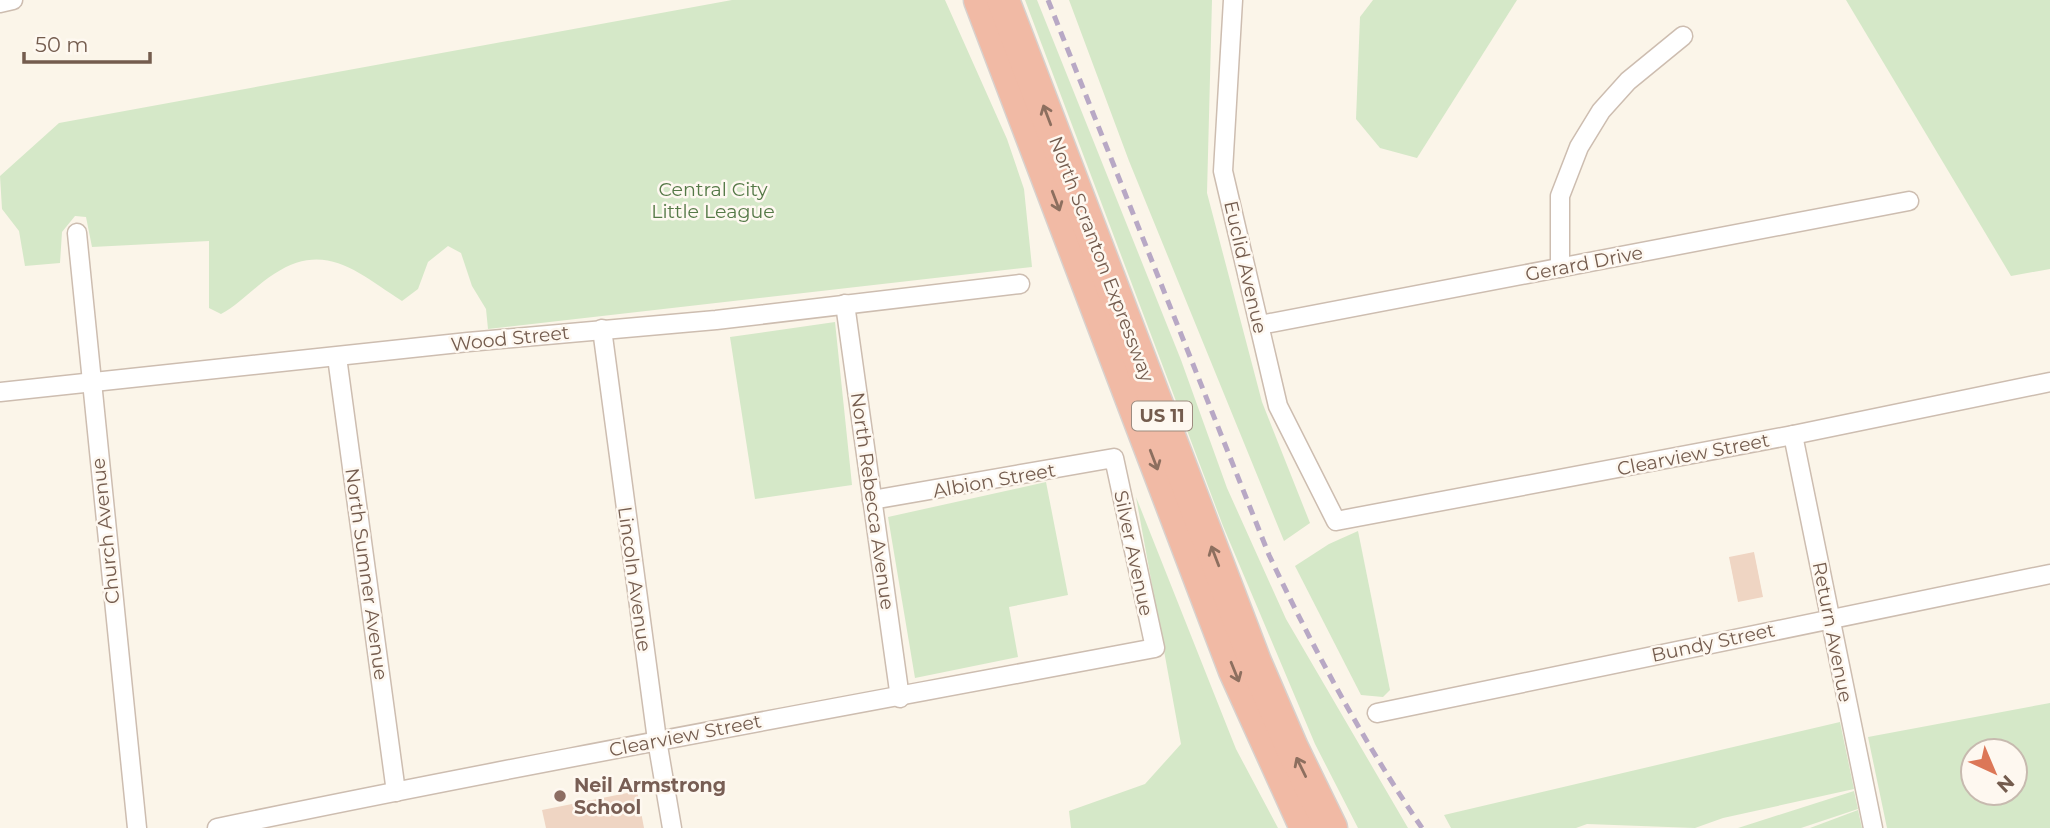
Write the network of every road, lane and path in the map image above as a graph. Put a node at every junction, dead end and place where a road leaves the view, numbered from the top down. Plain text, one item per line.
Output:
1 (13, 0) edge
2 (980, 0) edge
3 (1003, 0) edge
4 (1233, 0) edge
5 (0, 2) edge
6 (1683, 36) dead end
7 (1909, 201) dead end
8 (76, 233) dead end
9 (1559, 268) junction
10 (1020, 284) dead end
11 (845, 304) junction
12 (1260, 325) junction
13 (603, 329) junction
14 (337, 357) junction
15 (2050, 382) edge
16 (89, 383) junction
17 (0, 392) edge
18 (1793, 435) junction
19 (1114, 458) joint
20 (872, 500) junction
21 (1336, 520) joint
22 (2050, 574) edge
23 (1831, 617) junction
24 (1154, 648) joint
25 (900, 698) junction
26 (1377, 713) dead end
27 (657, 740) junction
28 (397, 792) junction
29 (137, 828) edge
30 (217, 828) edge
31 (672, 828) edge
32 (1306, 828) edge
33 (1331, 828) edge
34 (1873, 828) edge

1 - 5 street
2 -> 32 highway, North Scranton Expressway / US 11
33 -> 3 highway, North Scranton Expressway / US 11
4 - 12 street, Euclid Avenue
6 - 9 street
7 - 9 street, Gerard Drive
8 - 16 street, Church Avenue
9 - 12 street, Gerard Drive
10 - 11 street, Wood Street
11 - 13 street, Wood Street
11 - 20 street, North Rebecca Avenue
12 - 21 street, Euclid Avenue
13 - 14 street, Wood Street
13 - 27 street, Lincoln Avenue
14 - 16 street, Wood Street
14 - 28 street, North Sumner Avenue
15 - 18 street, Clearview Street
16 - 17 street, Wood Street
16 - 29 street, Church Avenue
18 - 21 street, Clearview Street
18 - 23 street, Return Avenue
19 - 20 street, Albion Street
19 - 24 street, Silver Avenue
20 - 25 street, North Rebecca Avenue
22 - 23 street, Bundy Street
23 - 26 street, Bundy Street
23 - 34 street, Return Avenue
24 - 25 street, Clearview Street
25 - 27 street, Clearview Street
27 - 28 street, Clearview Street
27 - 31 street, Lincoln Avenue
28 - 30 street, Clearview Street

